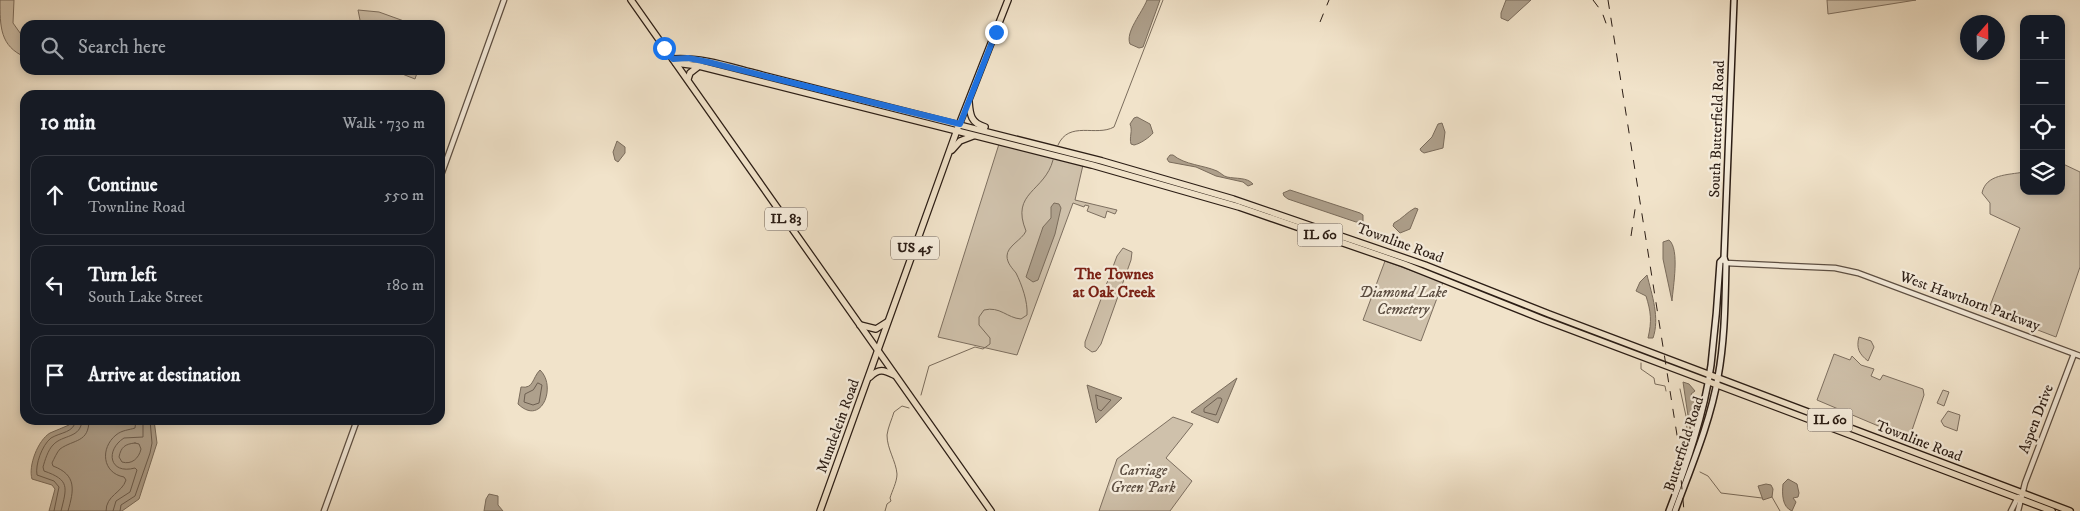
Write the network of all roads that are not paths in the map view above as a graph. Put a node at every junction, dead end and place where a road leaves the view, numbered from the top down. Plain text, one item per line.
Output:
1 (504, 0) edge
2 (631, 0) edge
3 (1008, 0) edge
4 (1734, 0) edge
5 (674, 61) junction
6 (699, 66) junction
7 (688, 79) junction
8 (969, 101) junction
9 (958, 127) junction
10 (977, 135) junction
11 (1005, 136) junction
12 (947, 158) junction
13 (445, 164) edge
14 (1725, 261) junction
15 (889, 320) junction
16 (860, 324) junction
17 (878, 350) junction
18 (2074, 354) junction
19 (2080, 356) edge
20 (896, 376) junction
21 (1708, 377) junction
22 (867, 381) junction
23 (1717, 381) junction
24 (355, 425) edge
25 (2020, 497) junction
26 (324, 511) edge
27 (820, 511) edge
28 (991, 511) edge
29 (1669, 511) edge
30 (1675, 511) edge
31 (2011, 511) edge
32 (2018, 511) edge
33 (2052, 511) edge
34 (2070, 511) edge

1 - 13 street
2 - 5 main road
3 - 8 main road, US 45
4 - 14 main road, South Butterfield Road
5 - 6 main road, Townline Road / IL 60
5 - 7 main road, IL 83
5 - 9 main road, Townline Road / IL 60
6 - 7 main road
6 - 9 main road, Townline Road / IL 60
7 - 16 main road, IL 83
8 - 9 main road, US 45
8 - 11 main road
9 - 10 main road, Townline Road / IL 60
9 - 11 main road, Townline Road / IL 60
9 - 12 main road, US 45
10 - 12 main road
10 - 21 main road, Townline Road / IL 60
11 - 21 main road, Townline Road / IL 60
12 - 15 main road, US 45
14 - 18 street, West Hawthorn Parkway
14 - 21 main road, South Butterfield Road
14 - 23 main road, South Butterfield Road
15 - 16 main road
15 - 17 main road, US 45
16 - 17 main road, IL 83
17 - 20 main road
17 - 22 main road, Mundelein Road
18 - 19 street, West Hawthorn Parkway
18 - 25 street, Aspen Drive
20 - 22 main road
20 - 28 main road
21 - 23 main road, Townline Road / IL 60
21 - 29 main road, South Butterfield Road
22 - 27 main road, Mundelein Road
23 - 25 main road, Townline Road / IL 60
23 - 30 main road, Butterfield Road
24 - 26 street
25 - 31 street, Aspen Drive
25 - 32 street, Aspen Drive
25 - 33 main road, Townline Road / IL 60
25 - 34 main road, Townline Road / IL 60

